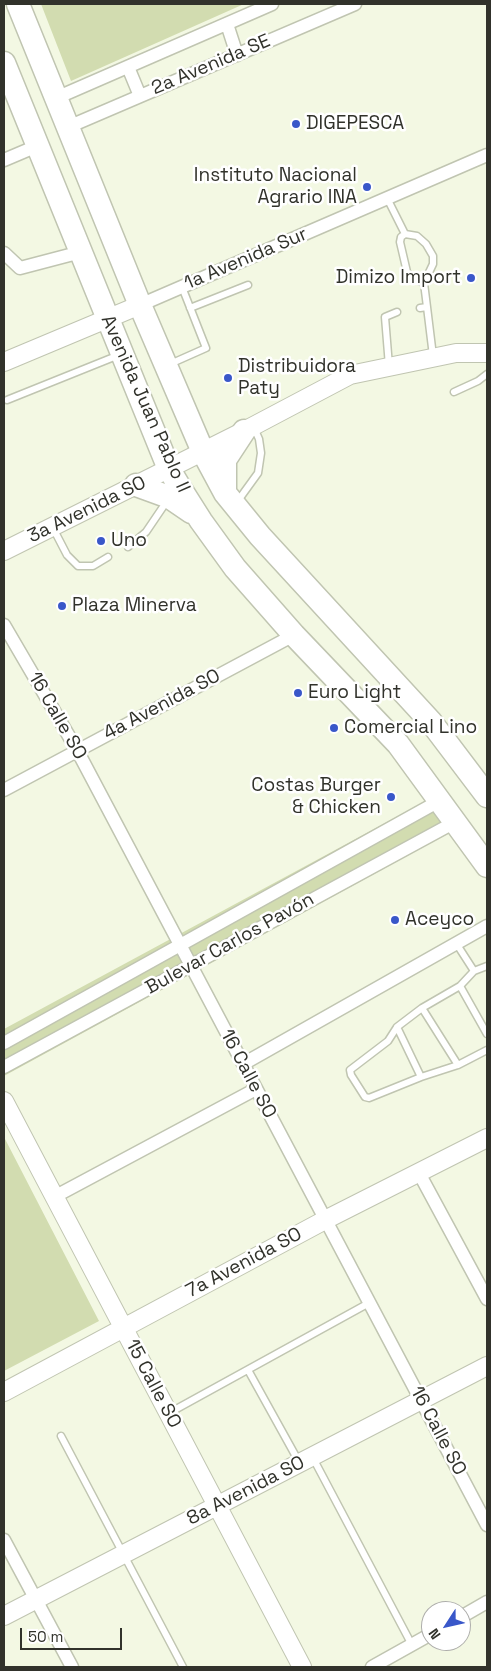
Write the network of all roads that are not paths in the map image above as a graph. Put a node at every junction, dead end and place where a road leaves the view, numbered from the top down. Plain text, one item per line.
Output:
1 (18, 4) edge
2 (272, 4) edge
3 (355, 4) edge
4 (227, 24) junction
5 (237, 55) junction
6 (4, 63) edge
7 (128, 67) junction
8 (140, 96) junction
9 (56, 98) junction
10 (68, 127) junction
11 (37, 146) junction
12 (487, 155) edge
13 (4, 160) edge
14 (387, 198) junction
15 (405, 234) junction
16 (81, 252) junction
17 (4, 253) edge
18 (424, 283) junction
19 (248, 285) dead end
20 (182, 287) junction
21 (140, 305) junction
22 (190, 308) junction
23 (397, 312) dead end
24 (108, 318) junction
25 (122, 353) junction
26 (487, 353) edge
27 (434, 358) junction
28 (4, 362) edge
29 (166, 366) junction
30 (389, 367) junction
31 (487, 374) edge
32 (454, 392) dead end
33 (7, 400) dead end
34 (249, 429) junction
35 (203, 452) junction
36 (170, 469) junction
37 (136, 485) junction
38 (169, 497) junction
39 (230, 499) junction
40 (200, 522) junction
41 (52, 527) junction
42 (128, 546) dead end
43 (4, 551) edge
44 (108, 557) dead end
45 (4, 625) edge
46 (294, 635) junction
47 (77, 750) junction
48 (4, 790) edge
49 (487, 796) edge
50 (441, 800) junction
51 (456, 821) junction
52 (487, 866) edge
53 (487, 926) edge
54 (456, 943) junction
55 (180, 945) junction
56 (190, 966) junction
57 (487, 966) edge
58 (474, 971) junction
59 (460, 986) junction
60 (422, 1008) junction
61 (397, 1027) junction
62 (487, 1034) edge
63 (4, 1043) edge
64 (487, 1050) edge
65 (242, 1064) junction
66 (458, 1065) junction
67 (4, 1067) edge
68 (421, 1077) junction
69 (256, 1088) junction
70 (4, 1101) edge
71 (487, 1138) edge
72 (419, 1173) junction
73 (54, 1197) junction
74 (325, 1220) junction
75 (487, 1299) edge
76 (369, 1303) junction
77 (123, 1328) junction
78 (487, 1366) edge
79 (248, 1370) junction
80 (4, 1392) edge
81 (421, 1400) junction
82 (168, 1413) junction
83 (61, 1436) dead end
84 (306, 1460) junction
85 (217, 1506) junction
86 (487, 1525) edge
87 (4, 1540) edge
88 (124, 1554) junction
89 (36, 1600) junction
90 (487, 1602) edge
91 (471, 1611) edge
92 (4, 1616) edge
93 (421, 1640) edge
94 (412, 1645) junction
95 (72, 1667) edge
96 (183, 1667) edge
97 (302, 1667) edge
98 (372, 1667) edge

1 - 9 highway, Avenida Juan Pablo II
2 - 4 street, 2a Avenida SE
3 - 5 street, 2a Avenida SE
4 - 5 street
4 - 7 street, 2a Avenida SE
5 - 8 street, 2a Avenida SE
6 - 11 highway, Avenida Juan Pablo II
7 - 8 street
7 - 9 street, 2a Avenida SE
8 - 10 street, 2a Avenida SE
9 - 10 highway, Avenida Juan Pablo II
10 - 21 highway, Avenida Juan Pablo II
11 - 13 street
11 - 16 highway, Avenida Juan Pablo II
12 - 14 street, 1a Avenida Sur
14 - 15 lane
14 - 20 street, 1a Avenida Sur
15 - 18 lane
15 - 18 lane
16 - 17 street
16 - 24 highway, Avenida Juan Pablo II
18 - 27 lane
19 - 22 lane
20 - 21 street, 1a Avenida Sur
20 - 22 lane
21 - 24 street, 1a Avenida Sur
21 - 29 highway, Avenida Juan Pablo II
22 - 29 lane
23 - 30 lane
24 - 25 highway, Avenida Juan Pablo II
24 - 28 street, 1a Avenida Sur
25 - 33 lane
25 - 36 highway, Avenida Juan Pablo II
26 - 27 street, 3a Avenida SO
27 - 30 street, 3a Avenida SO
29 - 35 highway, Avenida Juan Pablo II
30 - 34 street, 3a Avenida SO
31 - 32 lane
34 - 35 street, 3a Avenida SO
34 - 39 highway
34 - 39 lane
35 - 36 street, 3a Avenida SO
35 - 39 highway, Avenida Juan Pablo II
36 - 37 street, 3a Avenida SO
36 - 40 highway, Avenida Juan Pablo II
37 - 38 highway
37 - 41 street, 3a Avenida SO
38 - 40 highway
38 - 42 lane
39 - 49 highway, Avenida Juan Pablo II
40 - 46 highway, Avenida Juan Pablo II
41 - 43 street, 3a Avenida SO
41 - 44 lane
45 - 47 street, 16 Calle SO
46 - 47 street, 4a Avenida SO
46 - 50 highway, Avenida Juan Pablo II
47 - 48 street, 4a Avenida SO
47 - 55 street, 16 Calle SO
50 - 51 highway, Avenida Juan Pablo II
50 - 55 street, Bulevar Carlos Pavón
51 - 52 highway, Avenida Juan Pablo II
51 - 56 street, Bulevar Carlos Pavón
53 - 54 street
54 - 58 lane
54 - 65 street
55 - 56 street, 16 Calle SO
55 - 63 street, Bulevar Carlos Pavón
56 - 65 street, 16 Calle SO
56 - 67 street, Bulevar Carlos Pavón
57 - 58 lane
58 - 59 lane
59 - 60 lane
59 - 62 lane
60 - 61 lane
60 - 66 lane
61 - 68 lane
61 - 68 lane
64 - 66 lane
65 - 69 street, 16 Calle SO
66 - 68 lane
69 - 73 street
69 - 74 street, 16 Calle SO
70 - 73 street, 15 Calle SO
71 - 72 street, 7a Avenida SO
72 - 74 street, 7a Avenida SO
72 - 75 street
73 - 77 street, 15 Calle SO
74 - 76 street, 16 Calle SO
74 - 77 street, 7a Avenida SO
76 - 79 lane
76 - 81 street, 16 Calle SO
77 - 80 street, 7a Avenida SO
77 - 82 street, 15 Calle SO
78 - 81 street, 8a Avenida SO
79 - 82 lane
79 - 84 lane
81 - 84 street, 8a Avenida SO
81 - 86 street, 16 Calle SO
82 - 85 street, 15 Calle SO
83 - 88 lane
84 - 85 street, 8a Avenida SO
84 - 94 lane
85 - 88 street, 8a Avenida SO
85 - 97 street, 15 Calle SO
87 - 89 street
88 - 89 street, 8a Avenida SO
88 - 96 lane
89 - 92 street, 8a Avenida SO
89 - 95 street
90 - 91 street
93 - 94 street
94 - 98 street

